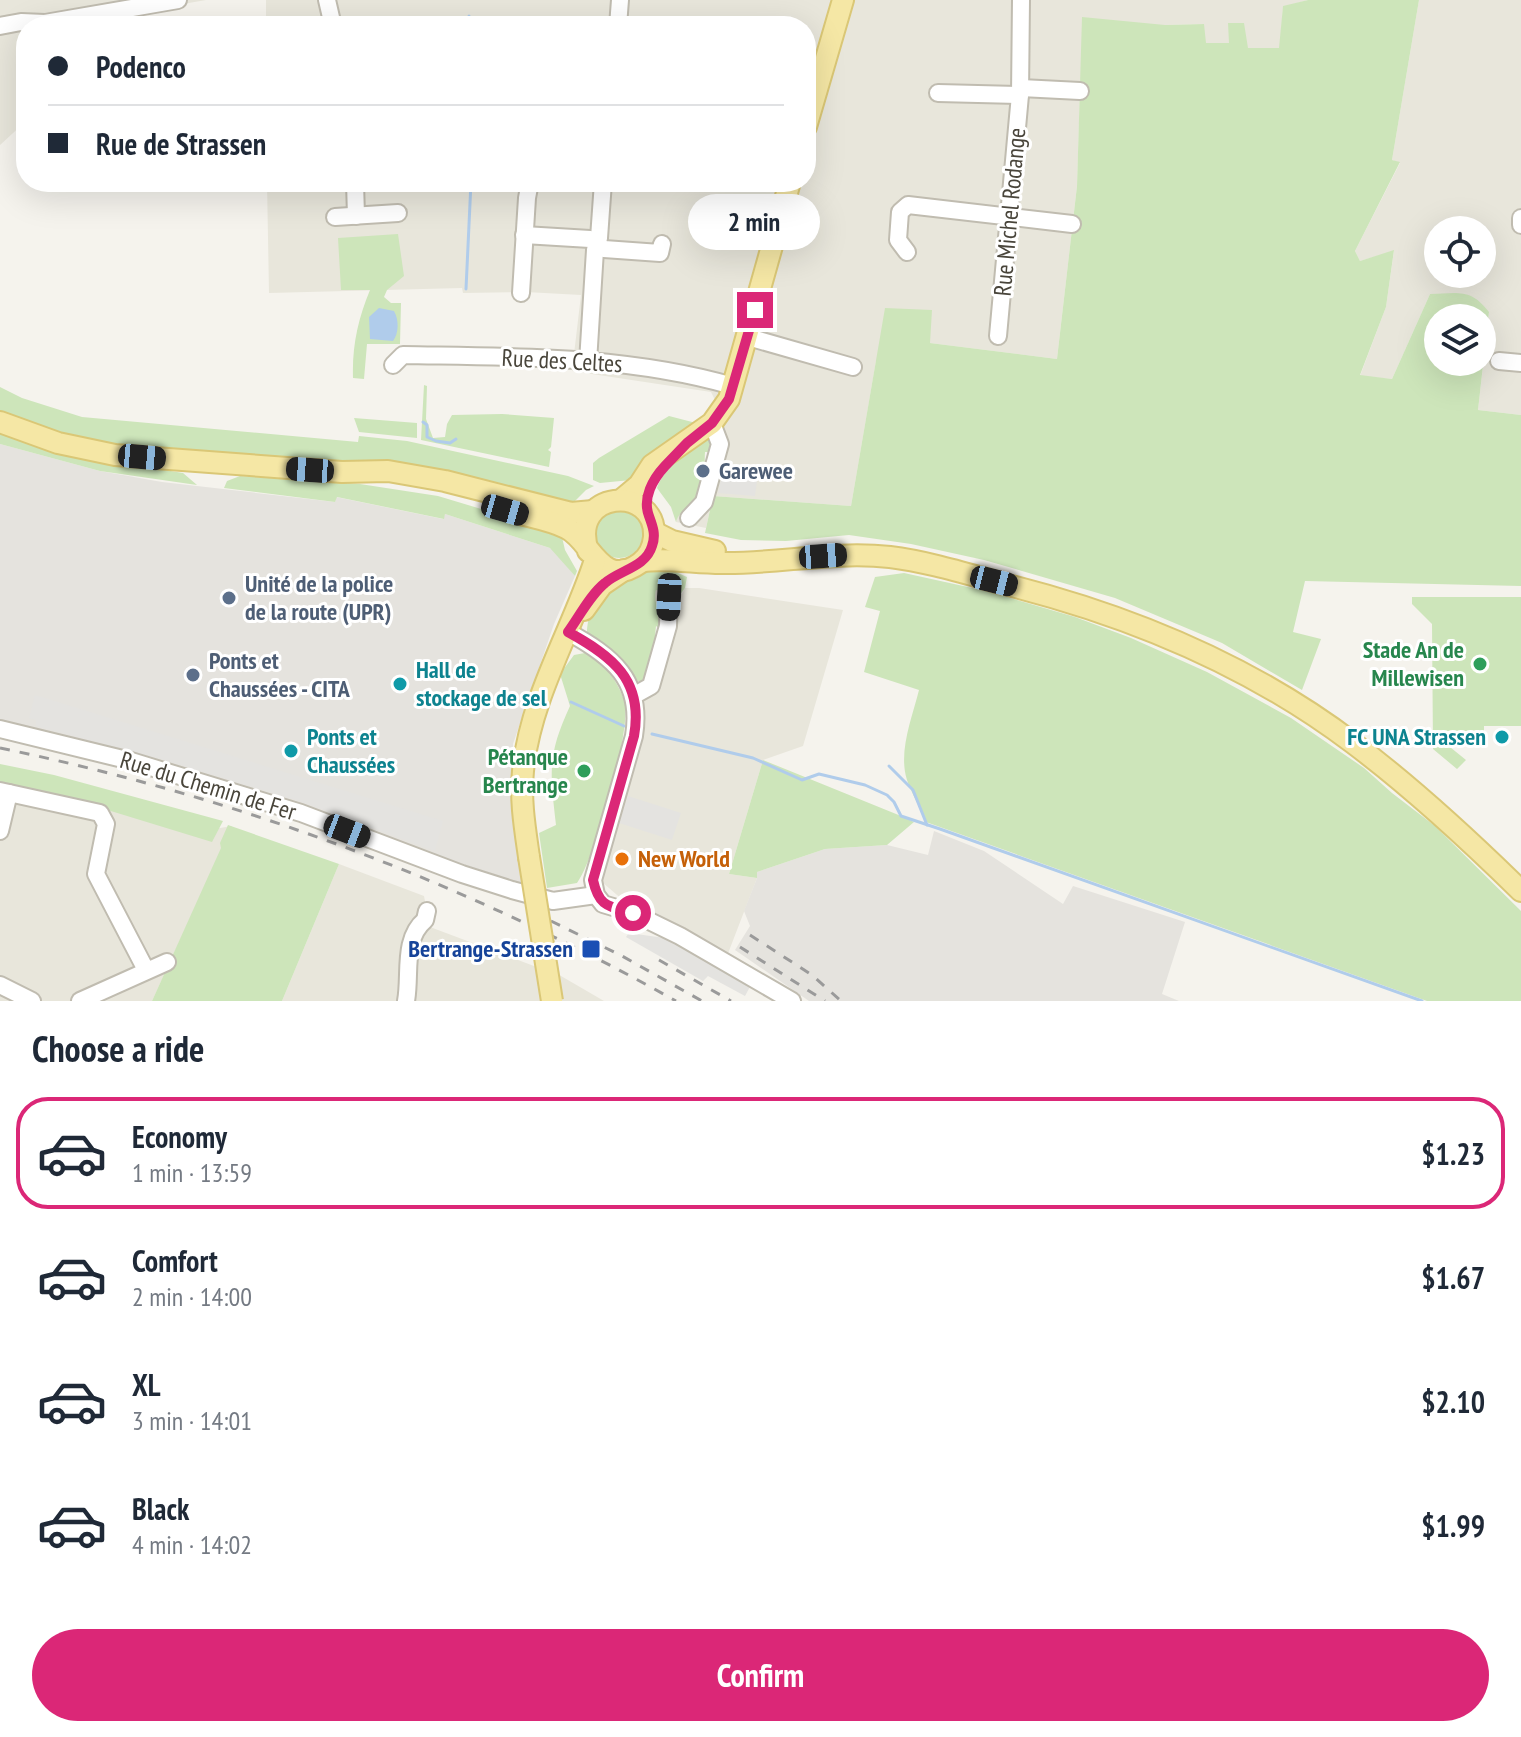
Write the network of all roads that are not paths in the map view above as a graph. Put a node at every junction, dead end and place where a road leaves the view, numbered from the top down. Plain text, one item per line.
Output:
1 (178, 0) edge
2 (843, 0) edge
3 (1021, 0) edge
4 (85, 16) edge
5 (1080, 91) dead end
6 (1021, 92) junction
7 (816, 93) edge
8 (938, 93) dead end
9 (355, 192) edge
10 (529, 192) edge
11 (602, 192) edge
12 (787, 192) edge
13 (398, 213) dead end
14 (356, 216) junction
15 (335, 217) dead end
16 (1011, 217) junction
17 (1521, 218) edge
18 (1072, 224) dead end
19 (1521, 225) edge
20 (524, 235) junction
21 (597, 244) junction
22 (662, 244) dead end
23 (907, 252) dead end
24 (521, 293) dead end
25 (998, 336) dead end
26 (748, 337) junction
27 (1499, 361) dead end
28 (588, 362) junction
29 (1521, 363) edge
30 (393, 365) dead end
31 (853, 367) dead end
32 (733, 386) junction
33 (0, 422) edge
34 (712, 423) junction
35 (687, 443) junction
36 (342, 472) junction
37 (621, 500) junction
38 (593, 511) junction
39 (689, 518) dead end
40 (651, 523) junction
41 (591, 555) junction
42 (796, 558) junction
43 (643, 561) junction
44 (624, 570) junction
45 (669, 597) dead end
46 (568, 632) junction
47 (633, 696) junction
48 (0, 729) edge
49 (4, 792) edge
50 (0, 831) edge
51 (1521, 891) edge
52 (596, 895) junction
53 (427, 911) dead end
54 (167, 962) dead end
55 (146, 970) junction
56 (0, 985) edge
57 (32, 1001) edge
58 (80, 1001) edge
59 (406, 1001) edge
60 (552, 1001) edge
61 (792, 1001) edge

1 - 4 street
2 - 7 main road
3 - 6 street, Rue Michel Rodange
5 - 6 street
6 - 8 street
6 - 16 street, Rue Michel Rodange
9 - 14 street
10 - 20 street
11 - 21 street
12 - 26 main road
13 - 14 street
14 - 15 street
16 - 18 street
16 - 23 street
16 - 25 street, Rue Michel Rodange
17 - 19 street
20 - 21 street
20 - 24 street
21 - 22 street
21 - 28 street
26 - 31 street
26 - 32 main road
27 - 29 street
28 - 30 street, Rue des Celtes
28 - 32 street, Rue des Celtes
32 - 34 main road
33 - 36 main road
34 - 35 main road
34 - 39 street
35 - 37 main road
35 - 40 main road
36 - 38 main road
36 - 41 main road
37 - 38 main road
37 - 40 main road
38 - 41 main road
40 - 42 main road
40 - 43 main road
41 - 44 main road
41 - 46 main road
42 - 43 main road
42 - 51 main road
43 - 44 main road
44 - 46 main road
45 - 47 street
46 - 47 street
46 - 60 main road, bridge
47 - 52 street
48 - 52 street, Rue du Chemin de Fer
49 - 50 street
49 - 55 street
52 - 61 street
53 - 59 street
54 - 55 street
55 - 58 street
56 - 57 street

